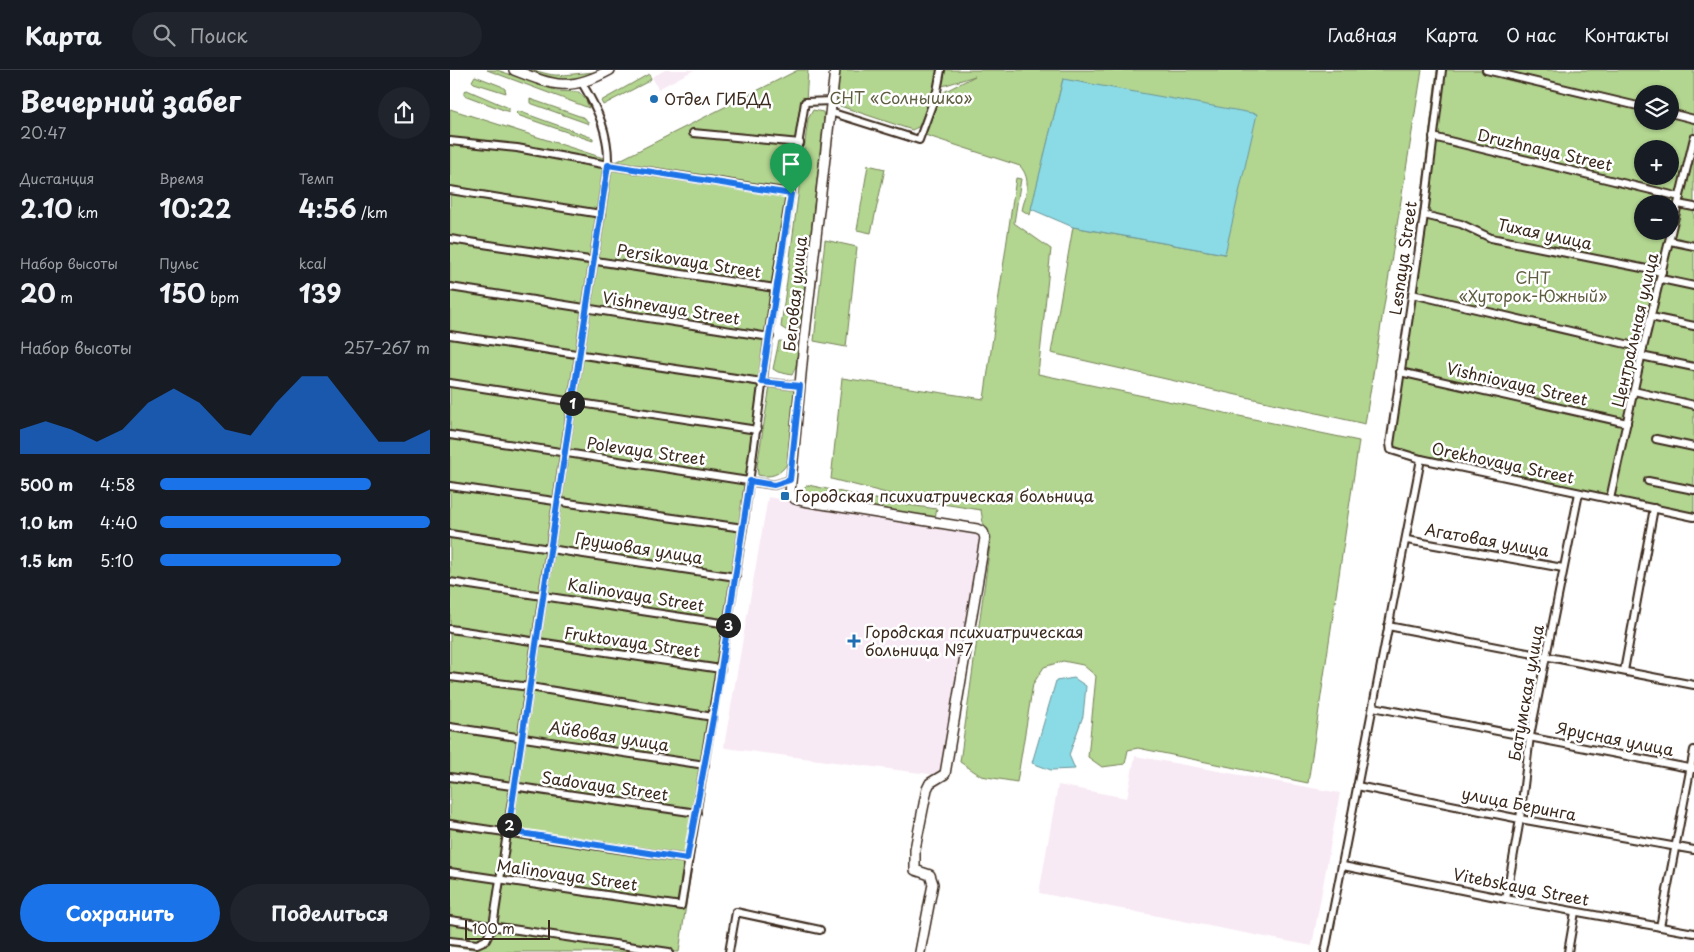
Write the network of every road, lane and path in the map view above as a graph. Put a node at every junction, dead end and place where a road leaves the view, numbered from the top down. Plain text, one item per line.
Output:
1 (514, 70) edge
2 (610, 70) edge
3 (835, 70) edge
4 (941, 70) edge
5 (1442, 70) edge
6 (1486, 70) edge
7 (582, 83) junction
8 (832, 101) junction
9 (1634, 105) edge
10 (830, 112) junction
11 (1679, 115) edge
12 (1694, 119) edge
13 (693, 133) dead end
14 (1433, 137) junction
15 (1694, 138) edge
16 (450, 142) edge
17 (800, 143) junction
18 (608, 162) junction
19 (1691, 166) edge
20 (450, 190) edge
21 (791, 194) junction
22 (1659, 195) edge
23 (1679, 200) joint
24 (1694, 207) edge
25 (602, 214) junction
26 (1424, 215) junction
27 (450, 240) edge
28 (1670, 241) joint
29 (1694, 246) edge
30 (594, 260) junction
31 (1662, 272) junction
32 (1661, 280) junction
33 (1694, 286) edge
34 (450, 287) edge
35 (775, 288) junction
36 (1412, 294) junction
37 (587, 309) junction
38 (1652, 317) junction
39 (1694, 326) edge
40 (450, 335) edge
41 (770, 337) junction
42 (1643, 348) junction
43 (580, 355) junction
44 (1641, 356) junction
45 (1694, 367) edge
46 (1400, 372) junction
47 (762, 382) junction
48 (450, 383) edge
49 (800, 386) junction
50 (1634, 391) junction
51 (572, 402) junction
52 (1694, 405) edge
53 (1627, 423) junction
54 (756, 430) junction
55 (450, 436) edge
56 (1656, 439) dead end
57 (1694, 447) edge
58 (1391, 450) joint
59 (565, 453) junction
60 (1421, 459) junction
61 (790, 480) junction
62 (750, 481) junction
63 (1648, 481) dead end
64 (450, 486) edge
65 (1694, 490) edge
66 (1579, 493) junction
67 (1610, 499) junction
68 (558, 501) junction
69 (1654, 508) junction
70 (1694, 517) edge
71 (743, 528) junction
72 (450, 534) edge
73 (1406, 540) junction
74 (551, 548) junction
75 (1563, 568) junction
76 (736, 577) junction
77 (450, 582) edge
78 (544, 595) junction
79 (728, 624) junction
80 (1388, 626) junction
81 (450, 629) edge
82 (537, 642) junction
83 (1545, 656) junction
84 (721, 669) junction
85 (1624, 671) junction
86 (450, 677) edge
87 (1694, 685) edge
88 (530, 688) junction
89 (1373, 707) junction
90 (713, 717) junction
91 (450, 727) edge
92 (1530, 736) junction
93 (522, 737) junction
94 (1694, 750) edge
95 (705, 765) junction
96 (1692, 769) edge
97 (450, 777) edge
98 (1357, 786) junction
99 (515, 787) junction
100 (697, 813) junction
101 (1520, 819) junction
102 (450, 824) edge
103 (508, 831) junction
104 (1676, 846) junction
105 (1694, 850) edge
106 (687, 859) junction
107 (1343, 866) junction
108 (450, 872) edge
109 (500, 880) junction
110 (1506, 899) junction
111 (1575, 912) junction
112 (450, 920) edge
113 (493, 926) junction
114 (1660, 927) junction
115 (820, 930) dead end
116 (1694, 934) edge
117 (450, 941) edge
118 (669, 952) edge
119 (729, 952) edge
120 (920, 952) edge
121 (1325, 952) edge
122 (1568, 952) edge

1 - 7 street
2 - 7 street
3 - 8 street, Беговая улица
4 - 10 street
5 - 14 street, Lesnaya Street
6 - 9 street
7 - 18 street
8 - 10 street, Беговая улица
8 - 17 street
10 - 49 street, Беговая улица
11 - 12 street
13 - 17 street
14 - 22 street, Druzhnaya Street
14 - 26 street, Lesnaya Street
15 - 19 street, Центральная улица
16 - 18 street
17 - 21 street
18 - 21 street
18 - 25 street
19 - 23 street, Центральная улица
20 - 25 street
21 - 35 street
23 - 24 street, Druzhnaya Street
25 - 30 street
26 - 31 street, Тихая улица
26 - 36 street, Lesnaya Street
27 - 30 street, Persikovaya Street
28 - 29 street
28 - 31 street, Центральная улица
30 - 35 street, Persikovaya Street
30 - 37 street
31 - 32 street, Центральная улица
32 - 33 street
32 - 38 street, Центральная улица
34 - 37 street, Vishnevaya Street
35 - 41 street
36 - 42 street
36 - 46 street, Lesnaya Street
37 - 41 street, Vishnevaya Street
37 - 43 street
38 - 39 street
38 - 42 street, Центральная улица
40 - 43 street
41 - 47 street
42 - 44 street, Центральная улица
43 - 47 street
43 - 51 street
44 - 45 street
44 - 50 street, Центральная улица
46 - 53 street, Vishniovaya Street
46 - 58 street, Lesnaya Street
47 - 49 street
47 - 54 street
48 - 51 street
49 - 61 street, Беговая улица
50 - 52 street
50 - 53 street, Центральная улица
51 - 54 street
51 - 59 street
53 - 67 street, Центральная улица
54 - 62 street
55 - 59 street, Polevaya Street
56 - 57 street
58 - 60 street, Orekhovaya Street
59 - 62 street, Polevaya Street
59 - 68 street
60 - 66 street, Orekhovaya Street
60 - 73 street
61 - 62 street, Polevaya Street
61 - 120 street, Беговая улица
62 - 71 street
63 - 65 street
64 - 68 street
66 - 67 street, Orekhovaya Street
66 - 75 street, Батумская улица
67 - 69 street, Orekhovaya Street
68 - 71 street
68 - 74 street
69 - 70 street, Orekhovaya Street
69 - 85 street
71 - 76 street
72 - 74 street, Грушовая улица
73 - 75 street, Агатовая улица
73 - 80 street
74 - 76 street, Грушовая улица
74 - 78 street
75 - 83 street, Батумская улица
76 - 79 street
77 - 78 street, Kalinovaya Street
78 - 79 street, Kalinovaya Street
78 - 82 street
79 - 84 street
80 - 83 street
80 - 89 street
81 - 82 street, Fruktovaya Street
82 - 84 street, Fruktovaya Street
82 - 88 street
83 - 85 street
83 - 92 street, Батумская улица
84 - 90 street
85 - 87 street
86 - 88 street
88 - 90 street
88 - 93 street
89 - 92 street, Ярусная улица
89 - 98 street
90 - 95 street
91 - 93 street, Айвовая улица
92 - 96 street, Ярусная улица
92 - 101 street, Батумская улица
93 - 95 street, Айвовая улица
93 - 99 street
94 - 96 street
95 - 100 street
96 - 104 street
97 - 99 street, Sadovaya Street
98 - 101 street, улица Беринга
98 - 107 street
99 - 100 street, Sadovaya Street
99 - 103 street
100 - 106 street
101 - 104 street, улица Беринга
101 - 110 street, Батумская улица
102 - 103 street
103 - 106 street
103 - 109 street
104 - 105 street, улица Беринга
104 - 114 street
106 - 109 street, Malinovaya Street
107 - 110 street, Vitebskaya Street
107 - 121 street
108 - 109 street, Malinovaya Street
109 - 113 street
110 - 111 street, Vitebskaya Street
111 - 114 street, Vitebskaya Street
111 - 122 street
112 - 113 street
113 - 117 street
113 - 118 street
114 - 116 street, Vitebskaya Street
115 - 119 street

